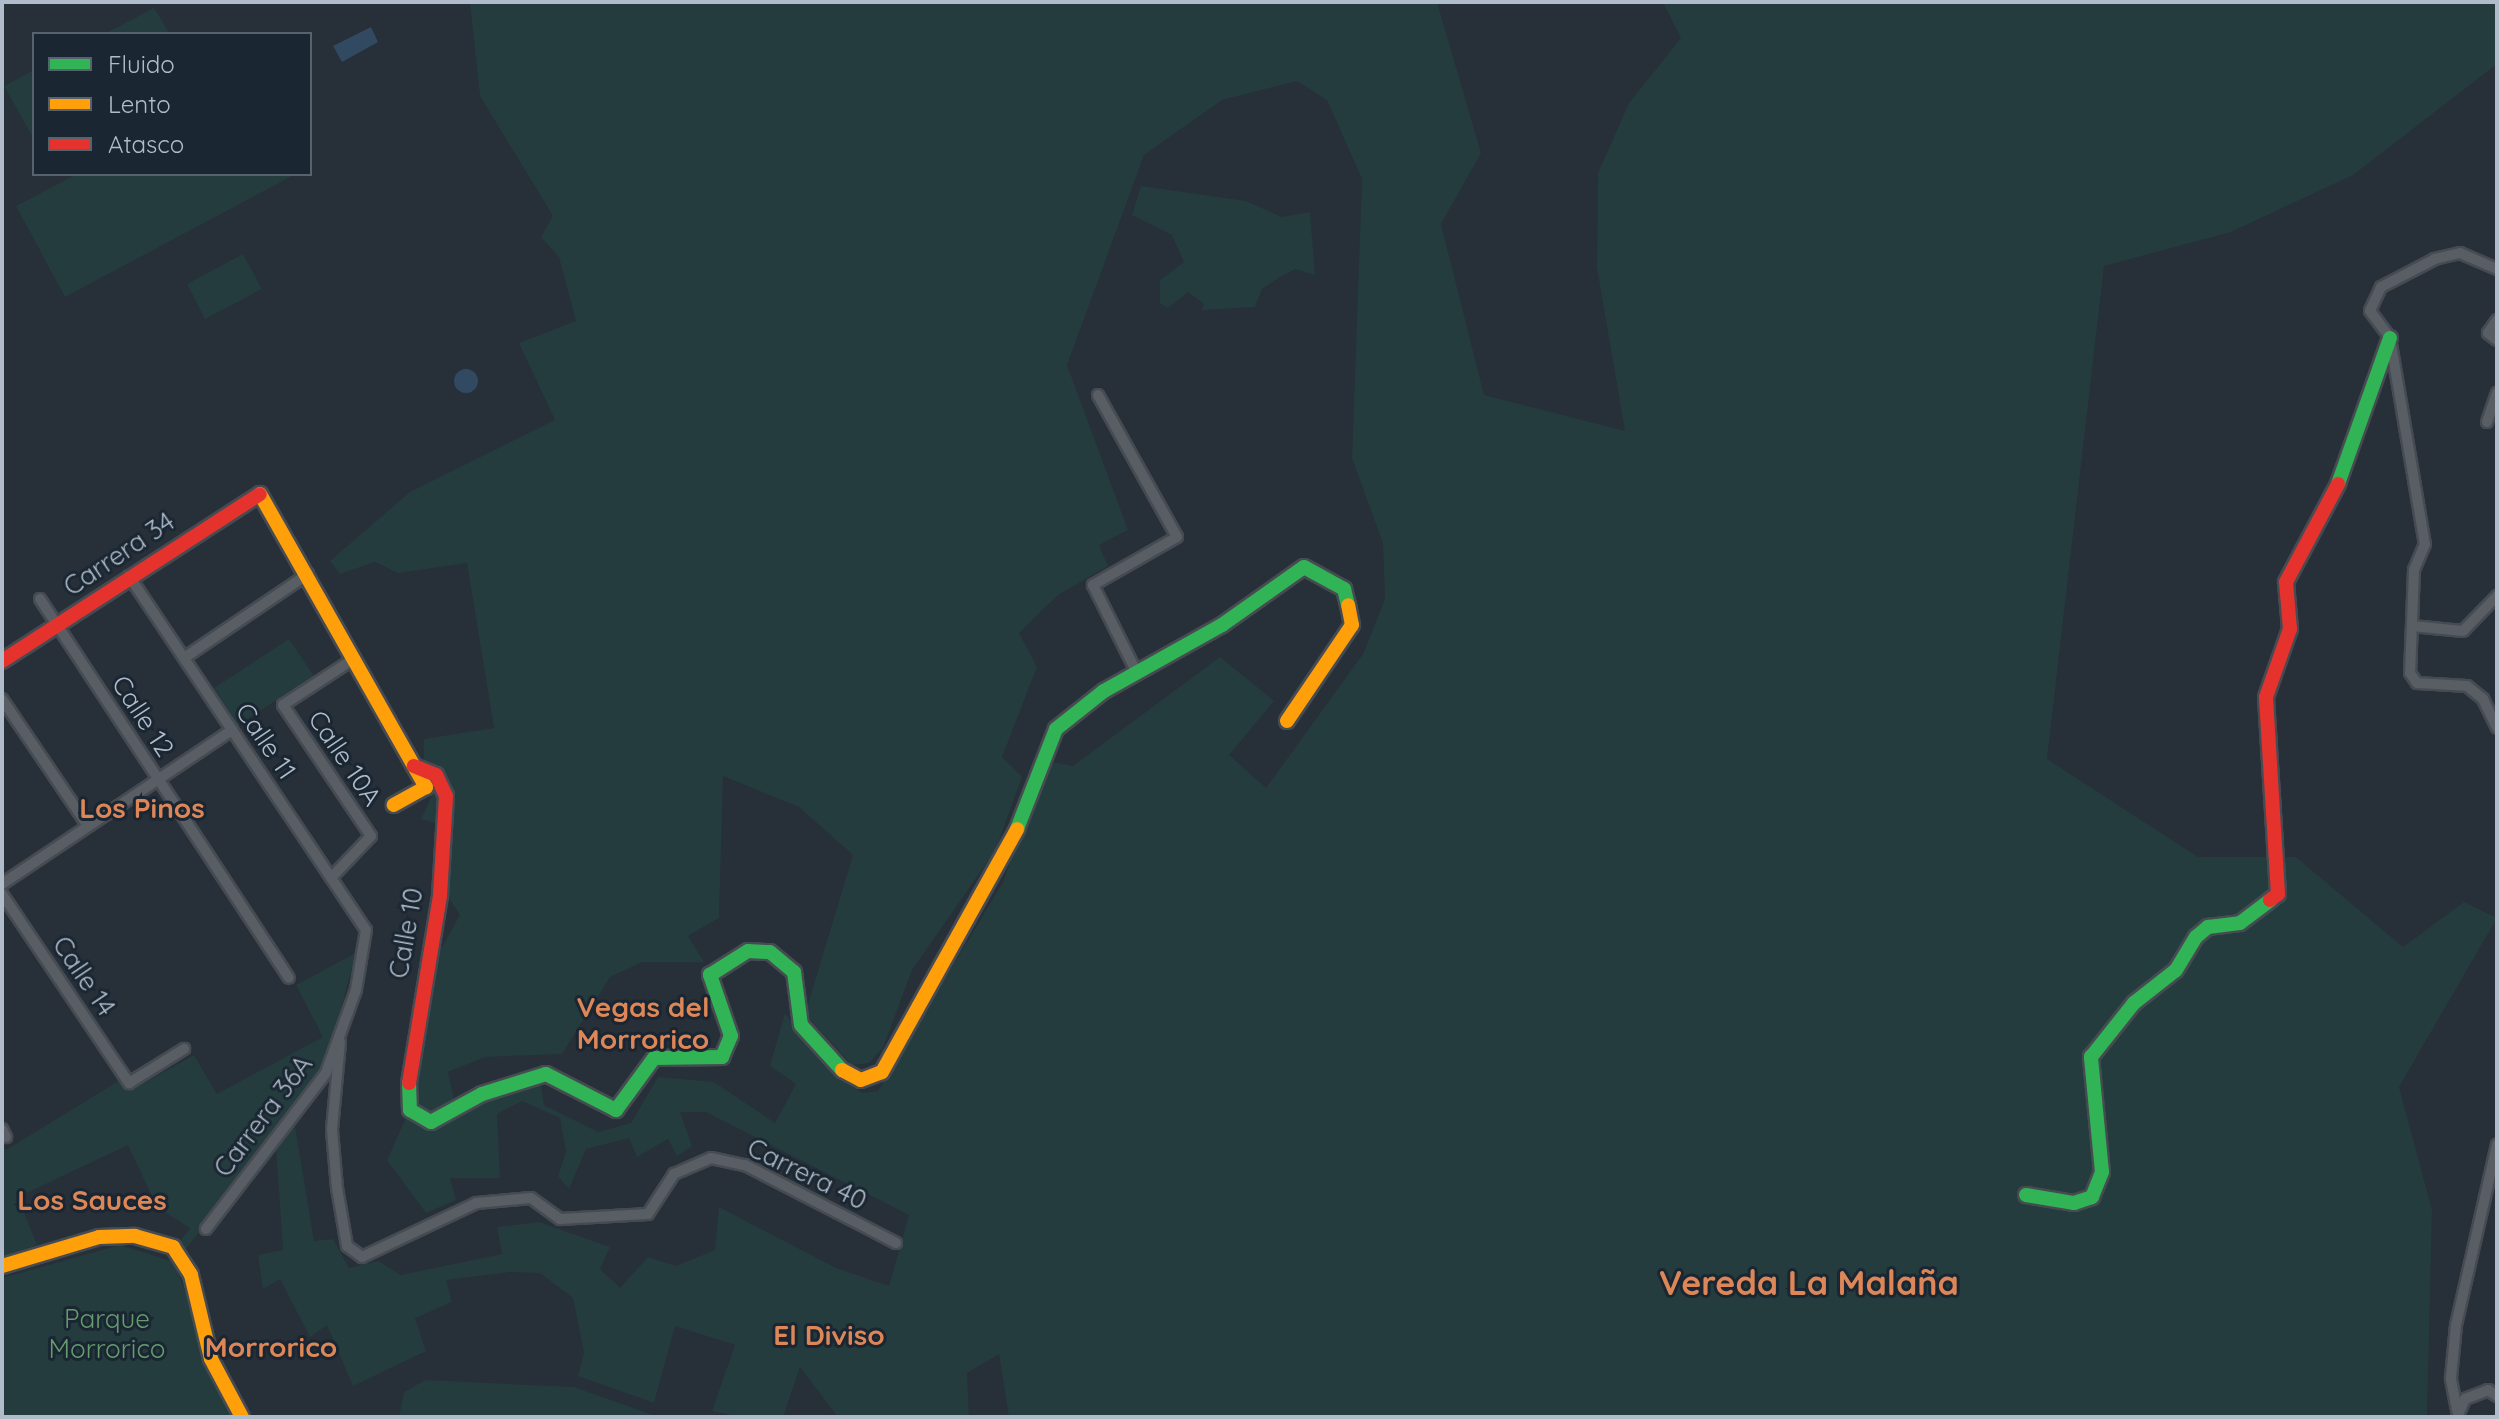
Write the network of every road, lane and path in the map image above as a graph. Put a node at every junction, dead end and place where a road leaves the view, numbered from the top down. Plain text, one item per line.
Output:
1 (2497, 269) edge
2 (2497, 320) edge
3 (2390, 338) junction
4 (2497, 340) edge
5 (2497, 393) edge
6 (1098, 395) dead end
7 (2487, 422) dead end
8 (265, 495) joint
9 (308, 574) junction
10 (129, 576) junction
11 (2497, 596) edge
12 (40, 599) dead end
13 (56, 625) junction
14 (2412, 626) junction
15 (184, 658) junction
16 (355, 658) junction
17 (2, 661) edge
18 (1137, 673) junction
19 (2, 699) edge
20 (1287, 721) dead end
21 (2497, 728) edge
22 (232, 730) junction
23 (414, 766) junction
24 (158, 779) junction
25 (394, 805) dead end
26 (88, 826) junction
27 (331, 878) junction
28 (2, 884) edge
29 (2, 894) edge
30 (366, 930) joint
31 (289, 978) dead end
32 (340, 1042) junction
33 (184, 1049) dead end
34 (2497, 1145) edge
35 (2026, 1195) dead end
36 (206, 1229) dead end
37 (896, 1243) dead end
38 (2, 1266) edge
39 (2497, 1396) edge
40 (2457, 1414) edge
41 (242, 1417) edge

1 - 3 street
2 - 4 street
3 - 14 street
3 - 35 main road
5 - 7 street
6 - 18 street
8 - 9 main road, Calle 10
8 - 10 main road, Carrera 34
9 - 15 street
9 - 16 main road, Calle 10
10 - 13 main road, Carrera 34
10 - 15 street, Calle 11
11 - 14 street
12 - 13 street, Calle 12
13 - 17 main road, Carrera 34
13 - 24 street, Calle 12
14 - 21 street
15 - 22 street, Calle 11
16 - 23 main road, Calle 10
16 - 27 street, Calle 10A
18 - 20 main road
18 - 23 main road, Calle 10
19 - 26 street
22 - 24 street
22 - 27 street, Calle 11
23 - 25 main road, Calle 10
24 - 26 street
24 - 31 street, Calle 12
26 - 28 street
27 - 30 street, Calle 11
29 - 33 street, Calle 14
30 - 32 street, Carrera 36A
32 - 36 street, Carrera 36A
32 - 37 street, Carrera 40
34 - 40 street
38 - 41 main road
39 - 40 street

